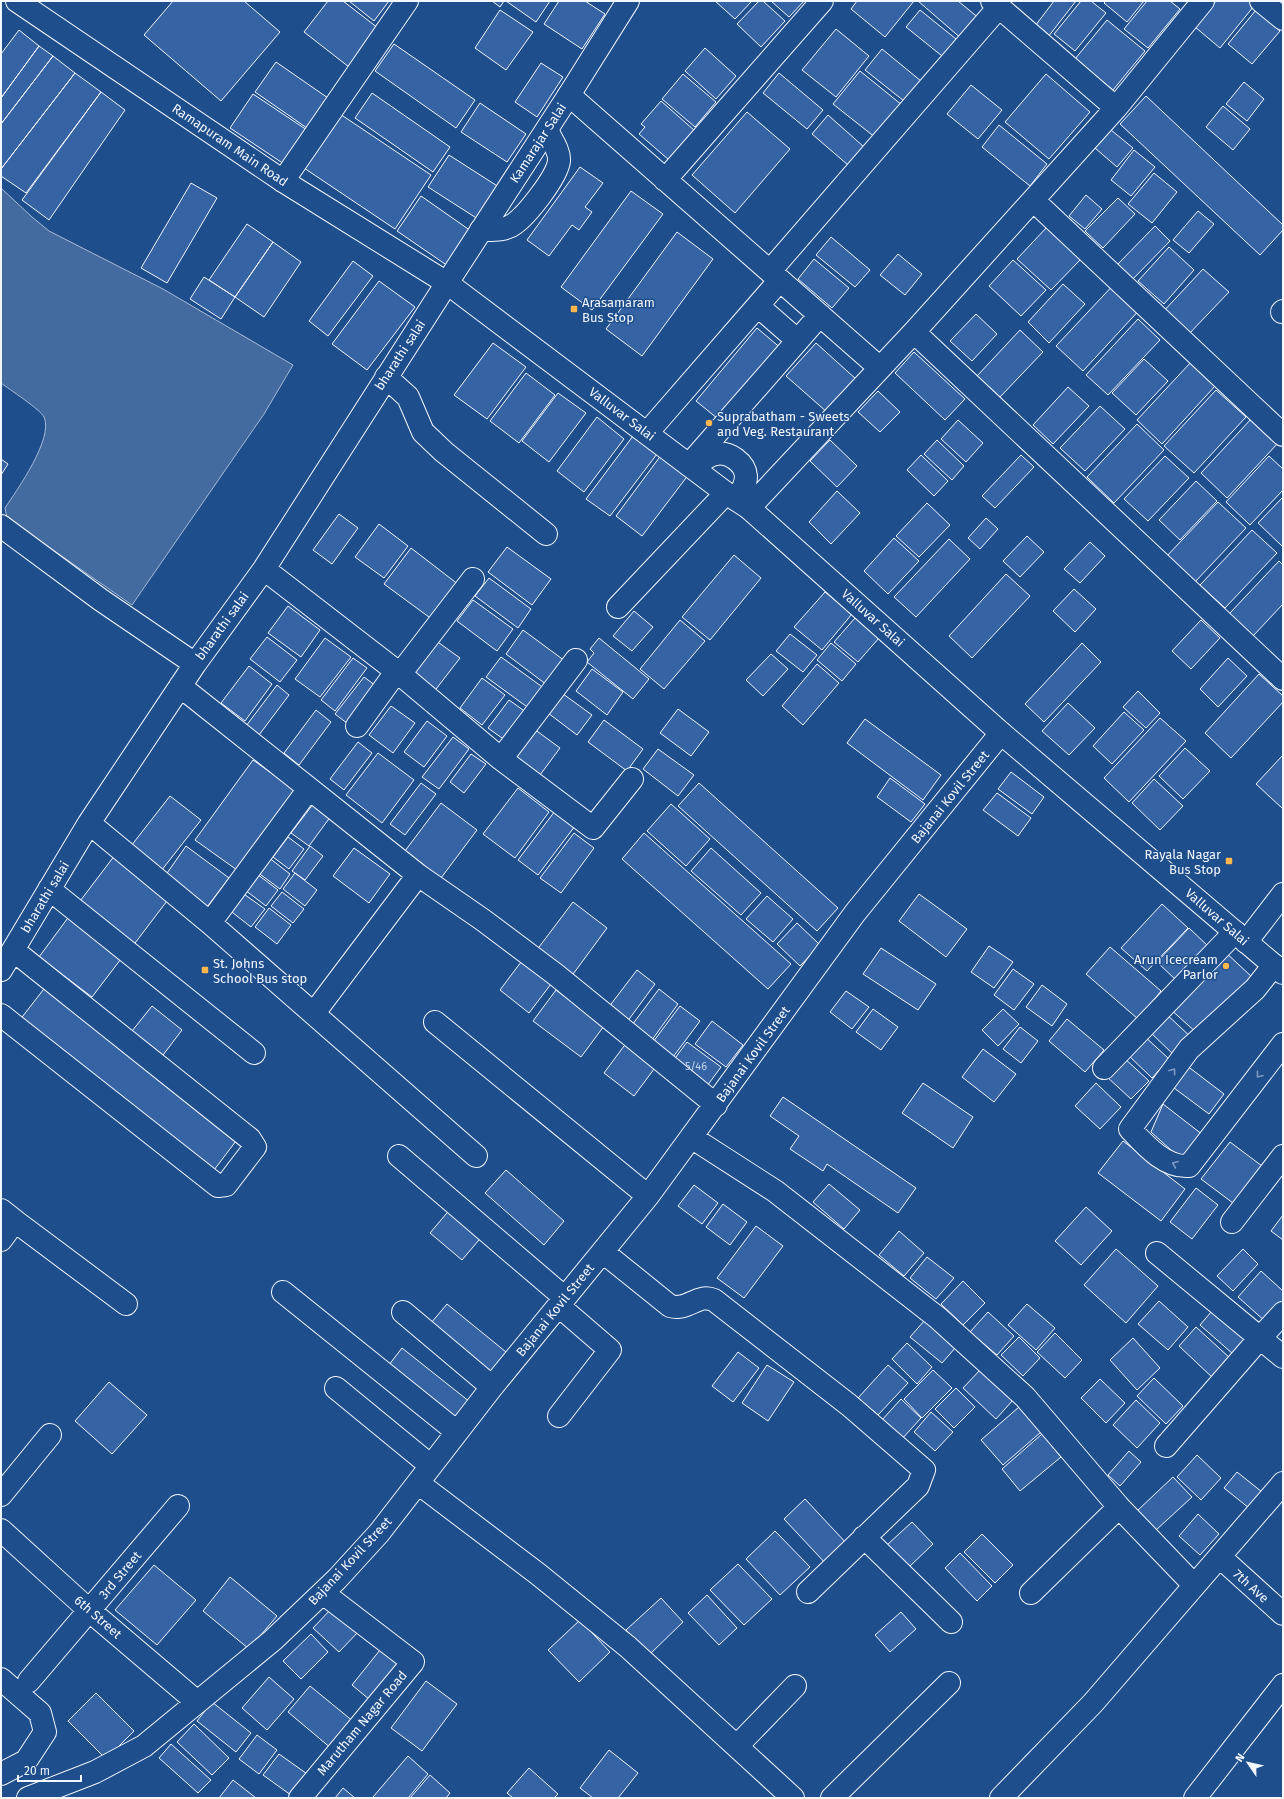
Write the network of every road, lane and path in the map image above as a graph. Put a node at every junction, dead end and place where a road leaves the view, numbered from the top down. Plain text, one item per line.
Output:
1 (17, 1) edge
2 (407, 1) edge
3 (822, 1) edge
4 (1261, 1) edge
5 (625, 2) edge
6 (1198, 3) edge
7 (996, 4) edge
8 (1283, 19) edge
9 (569, 95) junction
10 (1116, 108) junction
11 (547, 130) junction
12 (665, 180) junction
13 (282, 181) junction
14 (1032, 200) junction
15 (481, 230) junction
16 (775, 276) junction
17 (447, 283) junction
18 (758, 306) junction
19 (820, 315) junction
20 (914, 332) junction
21 (797, 340) junction
22 (880, 368) junction
23 (386, 377) junction
24 (647, 433) junction
25 (1283, 435) edge
26 (691, 466) junction
27 (737, 500) junction
28 (1, 526) edge
29 (546, 534) dead end
30 (264, 569) junction
31 (473, 579) dead end
32 (618, 607) dead end
33 (576, 660) dead end
34 (195, 664) junction
35 (398, 673) junction
36 (1283, 679) edge
37 (180, 686) junction
38 (357, 726) dead end
39 (1001, 734) junction
40 (501, 759) junction
41 (632, 779) dead end
42 (308, 790) junction
43 (89, 823) junction
44 (418, 875) junction
45 (49, 889) junction
46 (1283, 894) edge
47 (210, 923) junction
48 (1241, 937) junction
49 (12, 950) junction
50 (1279, 969) edge
51 (1, 970) edge
52 (314, 1013) junction
53 (1, 1015) edge
54 (435, 1022) dead end
55 (1283, 1044) edge
56 (254, 1052) dead end
57 (1104, 1068) dead end
58 (716, 1105) junction
59 (691, 1137) junction
60 (399, 1156) dead end
61 (476, 1156) dead end
62 (1283, 1156) edge
63 (648, 1196) junction
64 (8, 1216) edge
65 (1232, 1222) dead end
66 (1, 1240) edge
67 (603, 1252) junction
68 (1157, 1253) dead end
69 (284, 1292) dead end
70 (562, 1302) junction
71 (126, 1304) dead end
72 (404, 1312) dead end
73 (1283, 1313) edge
74 (1260, 1338) junction
75 (1283, 1357) edge
76 (492, 1387) junction
77 (336, 1388) dead end
78 (559, 1416) dead end
79 (458, 1432) junction
80 (50, 1435) dead end
81 (1166, 1446) dead end
82 (425, 1474) junction
83 (1283, 1483) edge
84 (1, 1495) edge
85 (178, 1506) dead end
86 (1119, 1507) junction
87 (1, 1530) edge
88 (864, 1537) junction
89 (1220, 1557) junction
90 (1194, 1585) junction
91 (808, 1592) dead end
92 (323, 1593) junction
93 (1031, 1593) dead end
94 (90, 1611) junction
95 (1283, 1614) edge
96 (951, 1622) dead end
97 (1, 1678) edge
98 (29, 1681) dead end
99 (949, 1683) dead end
100 (1283, 1685) edge
101 (795, 1686) dead end
102 (197, 1702) junction
103 (737, 1746) junction
104 (1, 1774) edge
105 (28, 1798) edge
106 (300, 1798) edge
107 (793, 1798) edge
108 (832, 1798) edge
109 (1001, 1798) edge
110 (1196, 1798) edge

1 - 13 street, Ramapuram Main Road
2 - 13 street
3 - 12 street
4 - 8 street
5 - 9 street, Kamarajar Salai
6 - 10 street
7 - 10 street
7 - 16 street
9 - 11 street, Kamarajar Salai
9 - 12 street
10 - 14 street
11 - 15 street, Kamarajar Salai
11 - 15 street
12 - 16 street
13 - 17 street, Ramapuram Main Road
14 - 20 street
14 - 25 street
15 - 17 street, Kamarajar Salai
16 - 18 street
16 - 19 street
17 - 23 street, bharathi salai
17 - 24 street, Valluvar Salai
18 - 21 street
18 - 24 street
19 - 21 street
19 - 22 street
20 - 22 street
20 - 36 street
21 - 26 street
22 - 27 street
23 - 29 street
23 - 30 street, bharathi salai
24 - 26 street, Valluvar Salai
26 - 27 street, Valluvar Salai
26 - 27 street
27 - 32 street
27 - 39 street, Valluvar Salai
28 - 34 street
30 - 34 street, bharathi salai
30 - 35 street
31 - 35 street
33 - 40 street
34 - 37 street, bharathi salai
35 - 38 street
35 - 40 street
37 - 42 street
37 - 43 street, bharathi salai
39 - 48 street, Valluvar Salai
39 - 58 street, Bajanai Kovil Street
40 - 41 street
42 - 44 street
42 - 47 street
43 - 45 street, bharathi salai
43 - 47 street
44 - 52 street
44 - 58 street
45 - 49 street, bharathi salai
45 - 56 street
46 - 48 street
47 - 52 street
48 - 50 street, Valluvar Salai
48 - 57 street
49 - 51 street, bharathi salai
49 - 53 street
55 -> 50 street
52 - 61 street
54 - 63 street
58 - 59 street, Bajanai Kovil Street
59 - 63 street, Bajanai Kovil Street
59 - 86 street
60 - 70 street
62 - 65 street
63 - 67 street, Bajanai Kovil Street
64 - 66 street
64 - 71 street
67 - 70 street, Bajanai Kovil Street
67 - 88 street
68 - 74 street
69 - 79 street
70 - 76 street, Bajanai Kovil Street
70 - 78 street
72 - 76 street
73 - 74 street
74 - 75 street
74 - 81 street
76 - 79 street, Bajanai Kovil Street
77 - 82 street
79 - 82 street, Bajanai Kovil Street
80 - 84 street
82 - 92 street, Bajanai Kovil Street
82 - 103 street
83 - 89 street
85 - 94 street, 3rd Street
86 - 90 street
86 - 93 street
87 - 94 street, 6th Street
88 - 91 street
88 - 96 street
89 - 90 street
89 - 95 street, 7th Ave
90 - 109 street
92 - 102 street, Bajanai Kovil Street
92 - 106 street, Marutham Nagar Road
94 - 98 street, 3rd Street
94 - 102 street, 6th Street
97 - 104 street
99 - 108 street
100 - 110 street
101 - 103 street
102 - 105 street, Bajanai Kovil Street
103 - 107 street

